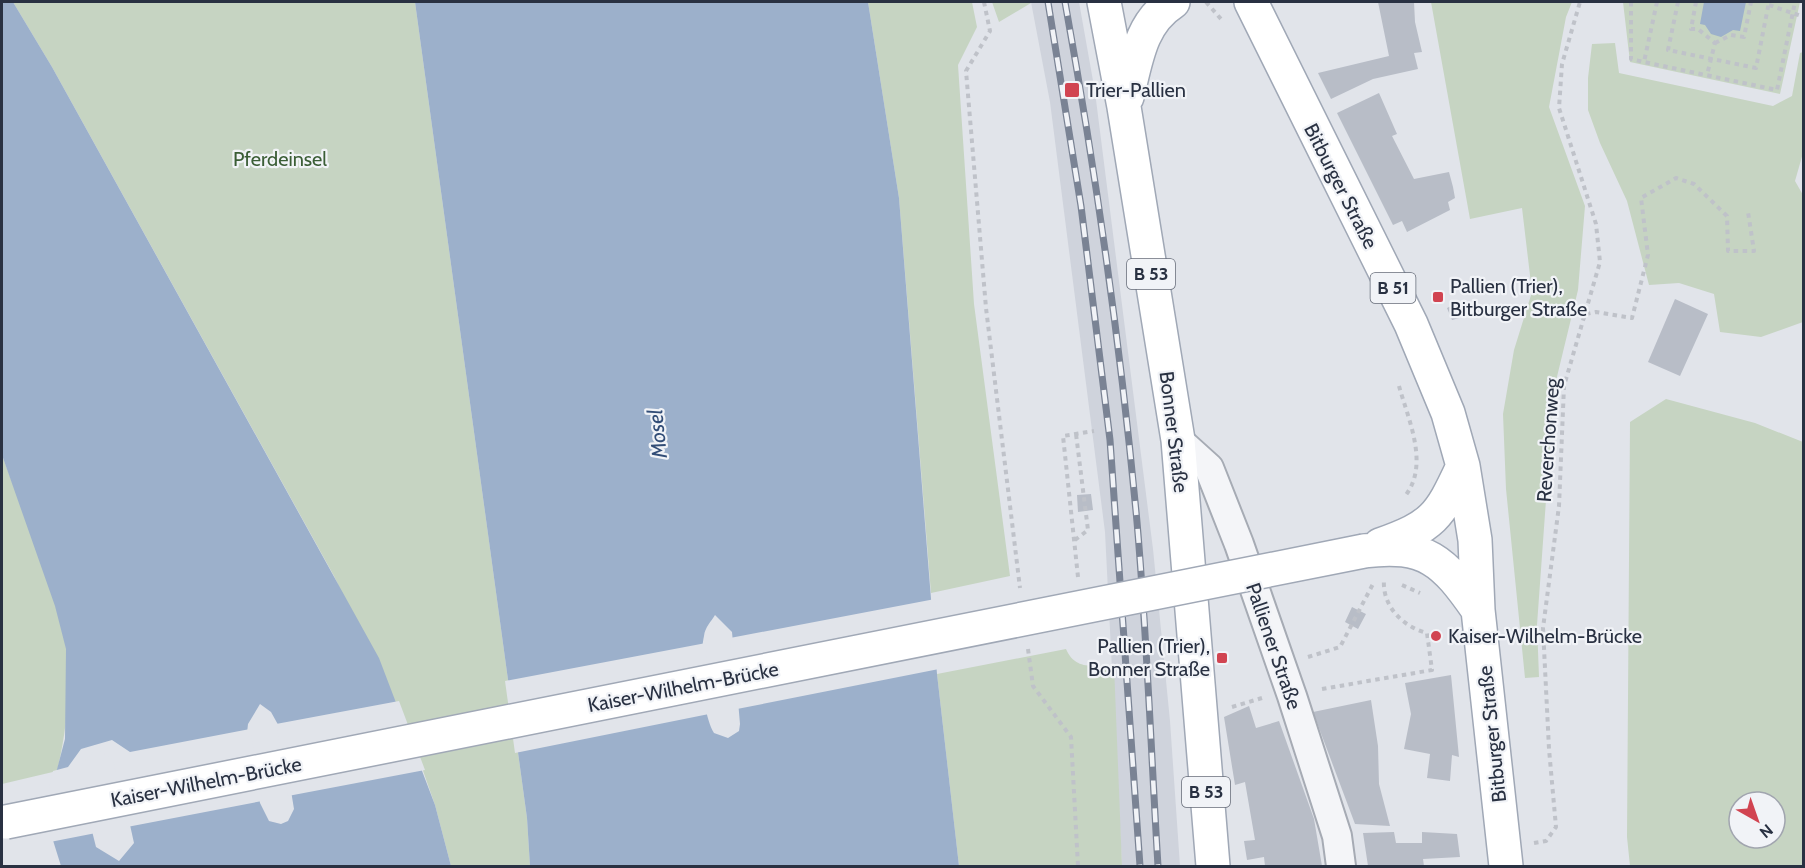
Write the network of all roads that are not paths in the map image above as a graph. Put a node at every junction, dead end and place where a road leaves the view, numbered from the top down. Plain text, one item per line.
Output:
1 (1104, 2) edge
2 (1121, 2) edge
3 (1173, 2) edge
4 (1249, 7) edge
5 (1114, 50) junction
6 (1124, 107) junction
7 (1178, 440) junction
8 (1463, 466) junction
9 (1364, 551) junction
10 (1478, 610) junction
11 (3, 822) edge
12 (1213, 867) edge
13 (1341, 867) edge
14 (1506, 867) edge

1 - 5 main road, Bonner Straße / B 53
2 - 5 main road
3 - 6 main road
4 - 8 main road, Bitburger Straße / B 51
5 - 6 main road, Bonner Straße / B 53
6 - 7 main road, Bonner Straße / B 53
7 - 12 main road, Bonner Straße / B 53
7 - 13 street, Palliener Straße
8 - 9 main road, Kaiser-Wilhelm-Brücke
8 - 10 main road, Bitburger Straße / B 51
9 - 10 main road, Kaiser-Wilhelm-Brücke
9 - 11 main road, Kaiser-Wilhelm-Brücke, bridge
10 - 14 main road, Bitburger Straße / B 51

